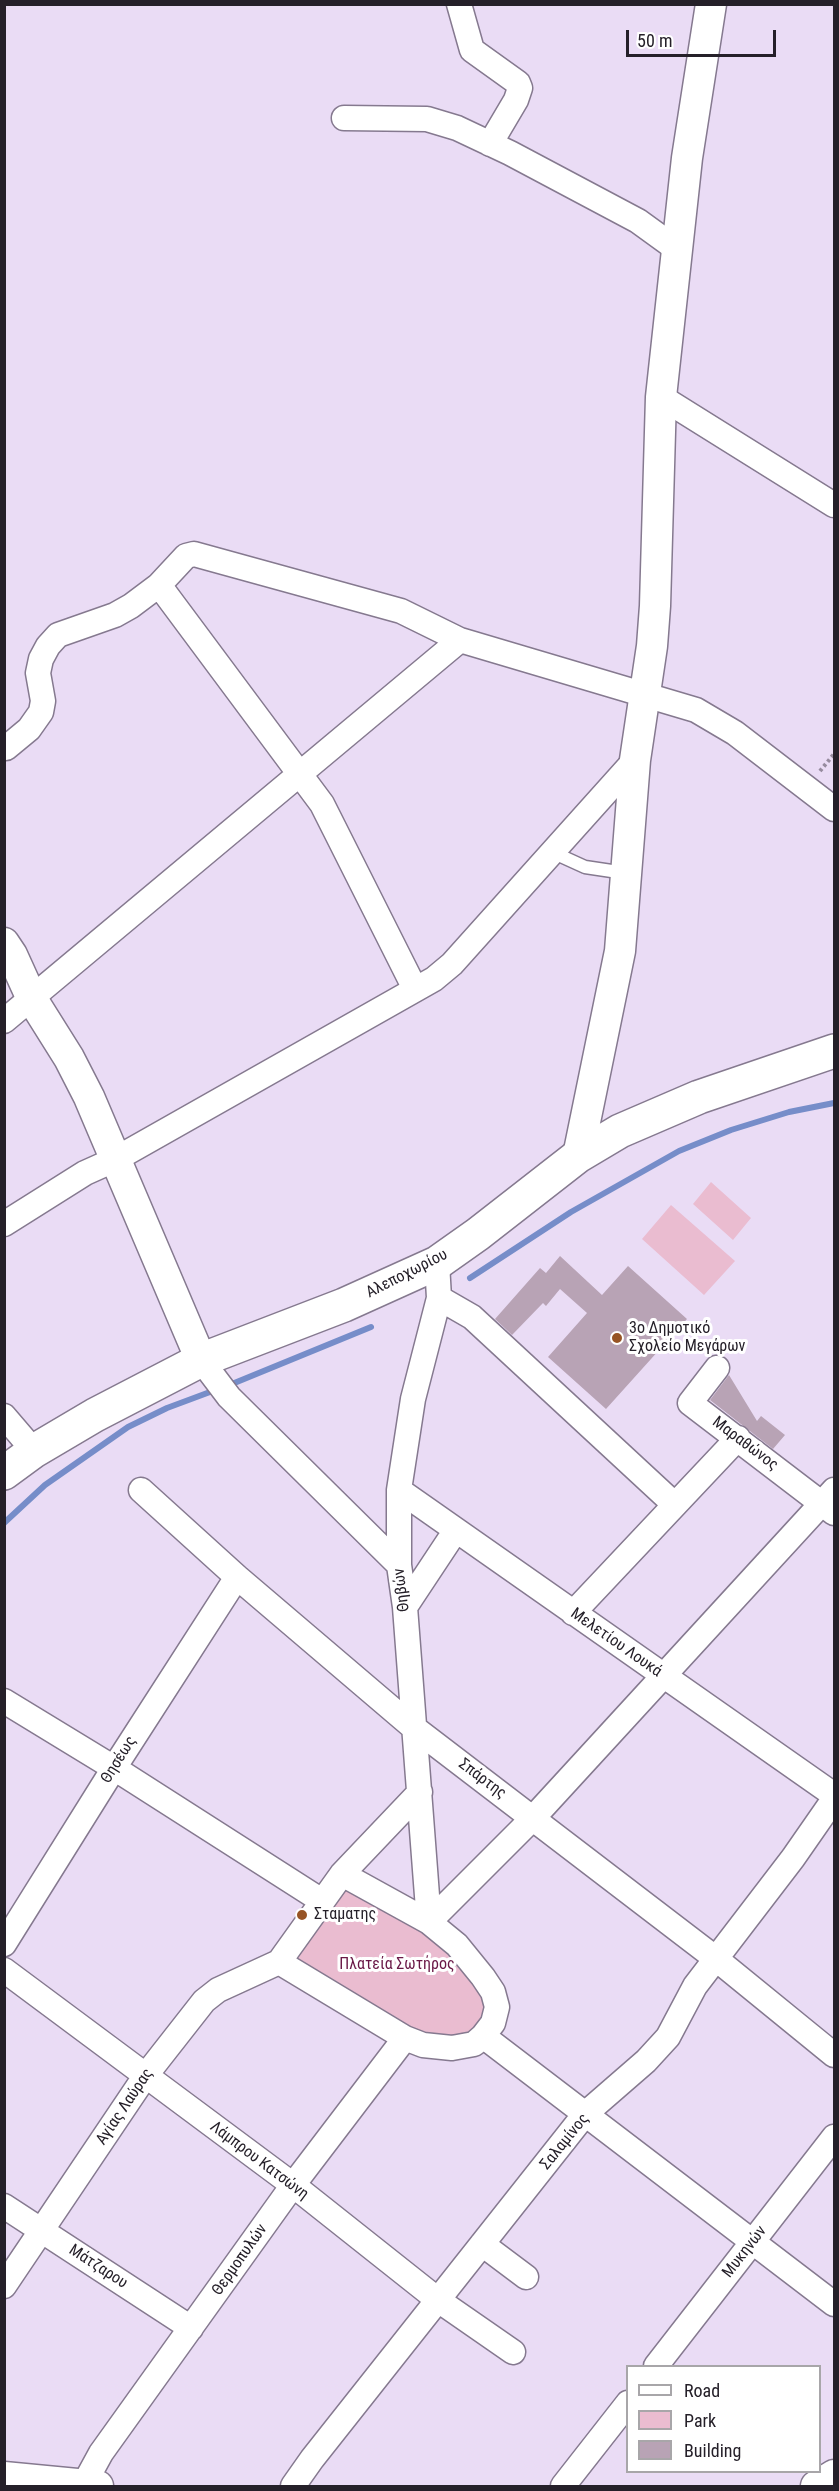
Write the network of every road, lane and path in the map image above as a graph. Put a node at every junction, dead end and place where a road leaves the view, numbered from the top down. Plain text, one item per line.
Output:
1 (459, 4) edge
2 (711, 4) edge
3 (344, 118) dead end
4 (490, 144) junction
5 (678, 250) junction
6 (661, 397) junction
7 (834, 505) edge
8 (159, 585) junction
9 (460, 640) junction
10 (643, 694) junction
11 (6, 748) edge
12 (635, 760) junction
13 (300, 773) junction
14 (834, 809) edge
15 (552, 852) junction
16 (626, 873) junction
17 (7, 951) edge
18 (415, 989) junction
19 (32, 999) junction
20 (4, 1022) edge
21 (834, 1051) edge
22 (579, 1156) junction
23 (114, 1160) junction
24 (4, 1224) edge
25 (437, 1263) junction
26 (440, 1298) junction
27 (204, 1365) junction
28 (717, 1368) dead end
29 (4, 1416) edge
30 (738, 1438) junction
31 (34, 1451) junction
32 (4, 1473) edge
33 (141, 1490) dead end
34 (399, 1490) junction
35 (830, 1502) edge
36 (674, 1504) junction
37 (456, 1530) junction
38 (399, 1565) junction
39 (237, 1577) junction
40 (405, 1607) junction
41 (573, 1613) junction
42 (664, 1677) junction
43 (4, 1701) edge
44 (413, 1727) junction
45 (114, 1768) junction
46 (420, 1791) junction
47 (834, 1797) edge
48 (533, 1818) junction
49 (342, 1874) junction
50 (322, 1901) junction
51 (429, 1922) junction
52 (4, 1944) edge
53 (715, 1958) junction
54 (279, 1962) junction
55 (4, 1970) edge
56 (483, 2036) junction
57 (405, 2038) junction
58 (834, 2055) edge
59 (146, 2075) junction
60 (585, 2115) junction
61 (834, 2137) edge
62 (293, 2186) junction
63 (4, 2206) edge
64 (41, 2230) junction
65 (752, 2242) junction
66 (482, 2244) junction
67 (526, 2277) dead end
68 (4, 2286) edge
69 (438, 2300) junction
70 (834, 2304) edge
71 (191, 2328) junction
72 (513, 2352) dead end
73 (658, 2365) edge
74 (626, 2404) edge
75 (834, 2475) edge
76 (4, 2477) edge
77 (88, 2486) edge
78 (293, 2487) edge
79 (563, 2487) edge
80 (816, 2487) edge

1 - 4 street
2 - 5 street
3 - 4 street
4 - 5 street
5 - 6 street
6 - 7 street
6 - 10 street
8 - 9 street
8 - 11 street
8 - 13 street
9 - 10 street
9 - 13 street
10 - 12 street
10 - 14 street
12 - 15 street
12 - 16 street
13 - 18 street
13 - 19 street
15 - 16 lane
15 - 18 street
16 - 22 street
17 - 19 street
18 - 23 street
19 - 20 street
19 - 23 street
21 - 22 main road, Αλεποχωρίου
22 - 25 main road, Αλεποχωρίου
23 - 24 street
23 - 27 street
25 - 26 street, Θηβών
25 - 27 main road, Αλεποχωρίου
26 - 34 street, Θηβών
26 - 36 street
27 - 31 main road, Αλεποχωρίου
27 - 38 street
28 - 30 street, Μαραθώνος
29 - 31 street
30 - 35 street, Μαραθώνος
30 - 36 street
31 - 32 main road, Αλεποχωρίου
33 - 39 street, Σπάρτης
34 - 37 street, Μελετίου Λουκά
34 - 38 street, Θηβών
35 - 42 street
36 - 41 street
37 - 40 street
37 - 41 street, Μελετίου Λουκά
38 - 40 street, Θηβών
39 - 44 street, Σπάρτης
39 - 45 street, Θησέως
40 - 44 street, Θηβών
41 - 42 street, Μελετίου Λουκά
42 - 47 street, Μελετίου Λουκά
42 - 48 street
43 - 45 street
44 - 46 street, Θηβών
44 - 48 street, Σπάρτης
45 - 50 street
45 - 52 street, Θησέως
46 - 49 street
46 - 51 street, Θηβών
47 - 53 street, Σαλαμίνος
48 - 51 street
48 - 53 street, Σπάρτης
49 - 50 street
49 - 51 street
50 - 54 street
51 - 56 street
53 - 58 street, Σπάρτης
53 - 60 street, Σαλαμίνος
54 - 57 street
54 - 59 street, Αγίας Λαύρας
55 - 59 street, Λάμπρου Κατσώνη
56 - 57 street
56 - 60 street
57 - 62 street, Θερμοπυλών
59 - 62 street, Λάμπρου Κατσώνη
59 - 64 street, Αγίας Λαύρας
60 - 65 street
60 - 66 street, Σαλαμίνος
61 - 65 street, Μυκηνών
62 - 69 street, Λάμπρου Κατσώνη
62 - 71 street, Θερμοπυλών
63 - 64 street, Μάτζαρου
64 - 68 street, Αγίας Λαύρας
64 - 71 street, Μάτζαρου
65 - 70 street
65 - 73 street, Μυκηνών
66 - 67 street
66 - 69 street, Σαλαμίνος
69 - 72 street, Λάμπρου Κατσώνη
69 - 78 street, Σαλαμίνος
71 - 77 street, Θερμοπυλών
74 - 79 street
75 - 80 street
76 - 77 street

